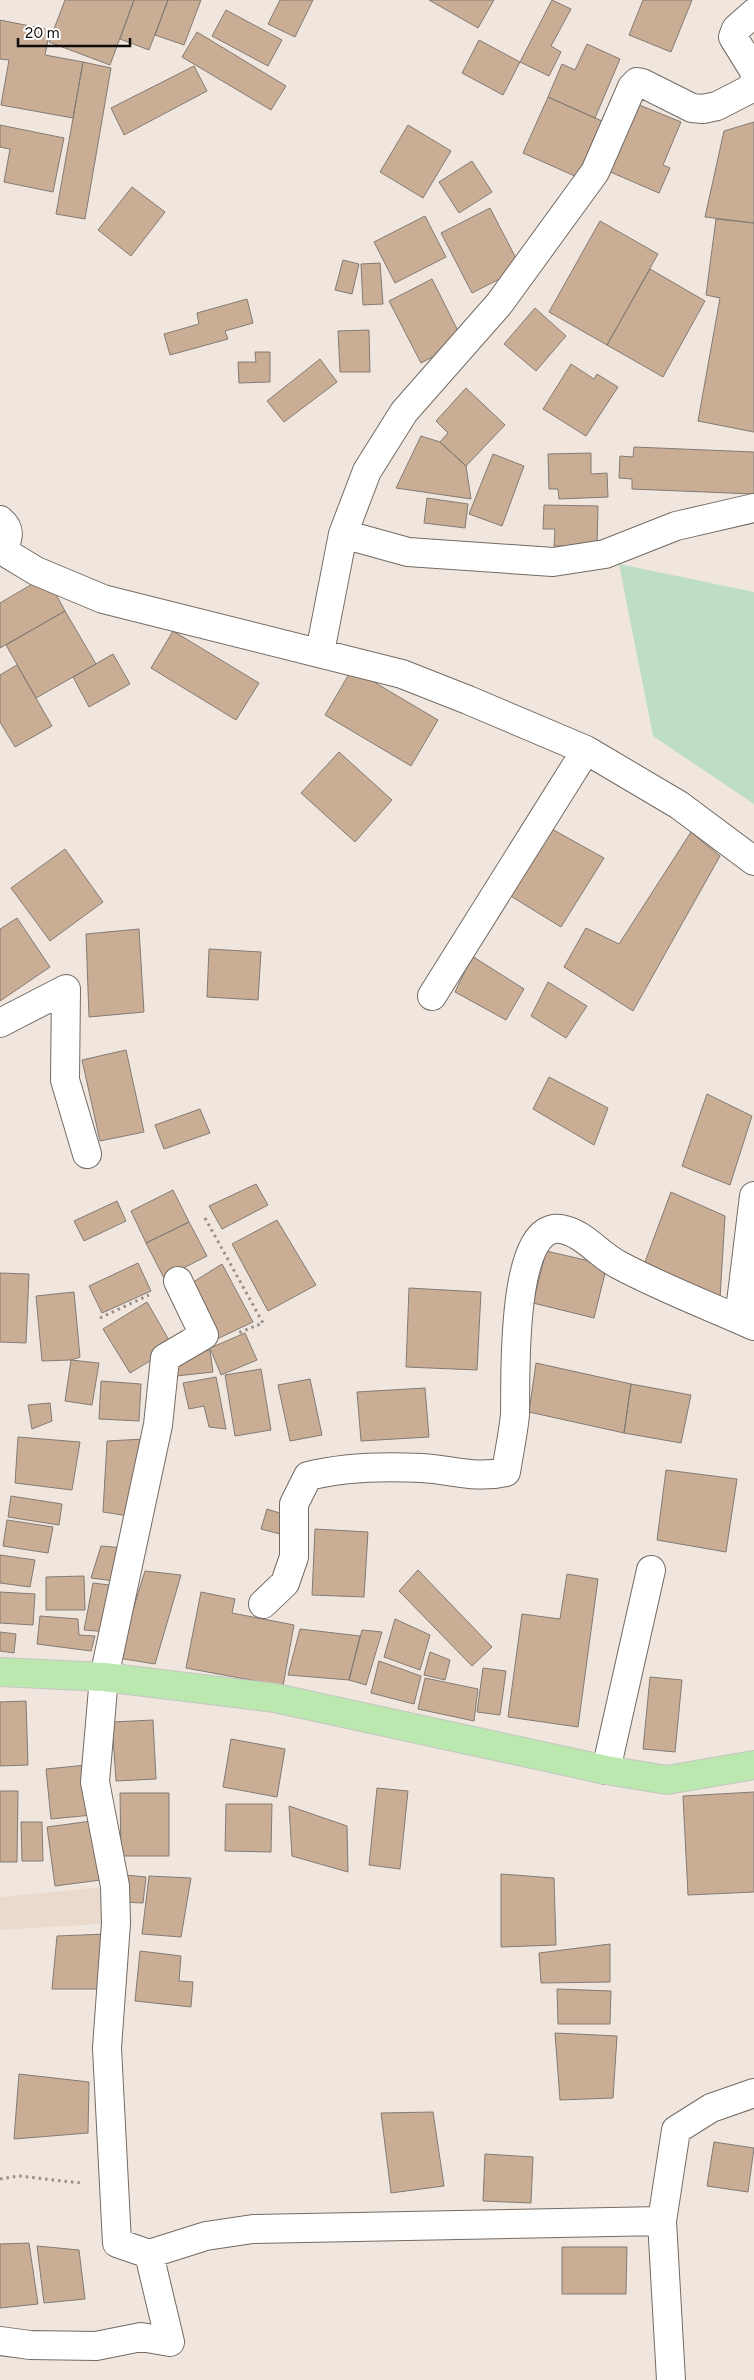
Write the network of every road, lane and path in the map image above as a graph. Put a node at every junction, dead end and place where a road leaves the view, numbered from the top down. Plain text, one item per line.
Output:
1 (754, 13) edge
2 (754, 71) edge
3 (754, 82) edge
4 (754, 508) edge
5 (0, 520) edge
6 (343, 534) junction
7 (2, 553) edge
8 (320, 652) junction
9 (586, 750) junction
10 (754, 861) edge
11 (432, 996) dead end
12 (0, 1023) edge
13 (87, 1154) dead end
14 (754, 1196) edge
15 (205, 1218) dead end
16 (178, 1281) joint
17 (100, 1318) dead end
18 (747, 1322) edge
19 (204, 1335) junction
20 (651, 1570) dead end
21 (263, 1604) dead end
22 (0, 1672) edge
23 (104, 1677) junction
24 (754, 1765) edge
25 (606, 1770) junction
26 (754, 2093) edge
27 (0, 2179) edge
28 (115, 2186) junction
29 (662, 2221) junction
30 (149, 2254) junction
31 (0, 2341) edge
32 (671, 2380) edge

1 - 2 street
3 - 6 street
4 - 6 street
5 - 7 street
6 - 8 street
7 - 8 street
8 - 9 street
9 - 10 street
9 - 11 street
12 - 13 street
14 - 18 street
15 - 19 path
16 - 17 path
16 - 19 street
18 - 21 street
19 - 23 street
20 - 25 street
22 - 23 main road
23 - 25 main road
23 - 28 street
24 - 25 main road
26 - 29 street
27 - 28 path
28 - 30 street
29 - 30 street
29 - 32 street
30 - 31 street

